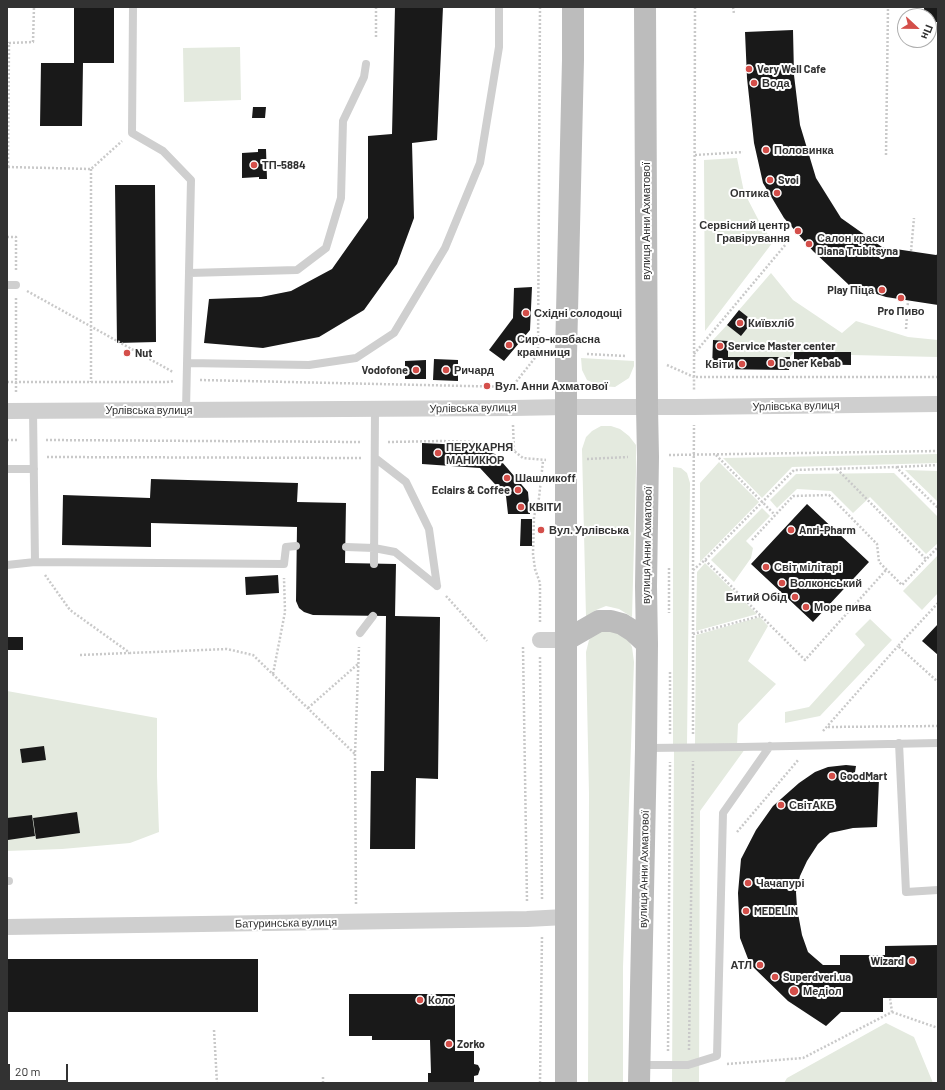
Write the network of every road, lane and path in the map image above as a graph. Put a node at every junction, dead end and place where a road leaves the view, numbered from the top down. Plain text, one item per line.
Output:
1 (34, 7) edge
2 (133, 7) edge
3 (376, 7) edge
4 (499, 7) edge
5 (540, 7) edge
6 (573, 7) edge
7 (645, 7) edge
8 (695, 7) edge
9 (733, 7) edge
10 (888, 7) edge
11 (734, 14) dead end
12 (376, 37) dead end
13 (366, 64) dead end
14 (132, 133) junction
15 (743, 152) dead end
16 (8, 153) edge
17 (886, 155) dead end
18 (695, 156) junction
19 (8, 167) edge
20 (91, 169) junction
21 (914, 218) dead end
22 (7, 238) edge
23 (786, 244) dead end
24 (911, 251) dead end
25 (189, 273) junction
26 (7, 285) edge
27 (16, 285) junction
28 (908, 301) dead end
29 (91, 326) junction
30 (906, 329) dead end
31 (694, 354) junction
32 (187, 363) junction
33 (938, 377) edge
34 (186, 380) junction
35 (7, 382) edge
36 (16, 382) junction
37 (91, 382) junction
38 (938, 404) edge
39 (566, 407) junction
40 (647, 408) junction
41 (375, 409) junction
42 (186, 410) junction
43 (12, 411) edge
44 (33, 411) junction
45 (7, 440) edge
46 (34, 440) junction
47 (375, 442) junction
48 (938, 451) edge
49 (695, 454) junction
50 (716, 454) junction
51 (34, 457) junction
52 (648, 457) junction
53 (375, 458) junction
54 (565, 460) junction
55 (542, 461) junction
56 (938, 465) edge
57 (896, 467) junction
58 (837, 468) junction
59 (34, 469) junction
60 (7, 470) edge
61 (762, 502) junction
62 (938, 508) edge
63 (775, 516) junction
64 (752, 540) dead end
65 (296, 546) dead end
66 (346, 547) dead end
67 (938, 547) edge
68 (374, 548) junction
69 (705, 560) junction
70 (926, 560) junction
71 (35, 562) junction
72 (7, 564) edge
73 (284, 564) junction
74 (374, 564) dead end
75 (669, 566) dead end
76 (693, 570) junction
77 (886, 570) junction
78 (437, 586) junction
79 (938, 603) edge
80 (669, 613) dead end
81 (373, 616) dead end
82 (761, 616) junction
83 (360, 632) joint
84 (693, 634) junction
85 (523, 640) dead end
86 (540, 640) junction
87 (566, 640) junction
88 (487, 641) dead end
89 (647, 644) junction
90 (898, 646) junction
91 (130, 653) junction
92 (80, 655) dead end
93 (358, 664) junction
94 (670, 669) dead end
95 (273, 674) junction
96 (938, 682) edge
97 (308, 708) junction
98 (938, 726) edge
99 (827, 727) junction
100 (938, 742) edge
101 (899, 743) junction
102 (811, 745) junction
103 (770, 746) junction
104 (693, 747) junction
105 (646, 748) junction
106 (670, 748) junction
107 (355, 754) junction
108 (734, 835) dead end
109 (938, 890) edge
110 (565, 917) junction
111 (534, 919) junction
112 (356, 922) junction
113 (7, 928) edge
114 (890, 998) dead end
115 (892, 1012) junction
116 (938, 1028) edge
117 (214, 1030) dead end
118 (729, 1056) dead end
119 (722, 1064) dead end
120 (729, 1064) junction
121 (688, 1065) junction
122 (668, 1066) junction
123 (640, 1074) edge
124 (323, 1078) dead end
125 (217, 1083) edge
126 (323, 1083) edge
127 (540, 1083) edge
128 (566, 1083) edge

1 - 16 path
2 - 14 lane
3 - 12 path
4 - 32 lane
5 - 34 path
6 - 39 main road
7 - 40 main road, вулиця Анни Ахматової
8 - 18 path
9 - 11 path
10 - 17 path
13 - 25 lane
14 - 20 path
14 - 25 lane
15 - 18 path
16 - 19 path
18 - 31 path
19 - 20 path
20 - 29 path
21 - 24 path
22 - 27 path
23 - 31 path
25 - 32 lane
26 - 27 lane
27 - 29 path
27 - 36 path
28 - 30 path
29 - 34 path
29 - 37 path
31 - 33 path
32 - 34 lane
34 - 37 path
34 - 42 lane
35 - 36 path
36 - 37 path
36 - 43 path
38 - 40 street, Урлівська вулиця
39 - 40 street, Урлівська вулиця
39 - 41 street, Урлівська вулиця
39 - 54 main road
40 - 52 main road, вулиця Анни Ахматової
41 - 42 street, Урлівська вулиця
41 - 47 lane
42 - 44 street, Урлівська вулиця
43 - 44 street, Урлівська вулиця
44 - 46 lane
45 - 46 path
46 - 47 path
46 - 51 lane
47 - 53 lane
47 - 55 path
48 - 50 path
49 - 50 path
49 - 52 path
49 - 76 path
50 - 61 path
51 - 53 path
51 - 59 lane
52 - 54 path
52 - 89 main road, вулиця Анни Ахматової
53 - 68 lane
53 - 78 lane
54 - 55 path
54 - 87 main road
55 - 86 path
56 - 57 path
57 - 58 path
57 - 62 path
58 - 61 path
58 - 70 path
59 - 60 lane
59 - 71 lane
61 - 63 path
61 - 69 path
63 - 64 path
63 - 77 path
65 - 73 lane
66 - 68 lane
67 - 70 path
68 - 74 lane
68 - 78 lane
69 - 76 path
69 - 82 path
70 - 77 path
71 - 72 lane
71 - 73 lane
71 - 91 path
73 - 95 path
75 - 80 path
76 - 84 path
77 - 82 path
78 - 88 path
79 - 90 path
81 - 83 lane
82 - 84 path
83 - 93 path
84 - 104 path
85 - 111 path
86 - 87 street
86 - 111 path
87 - 89 main road
87 - 110 main road
89 - 105 main road, вулиця Анни Ахматової
90 - 96 path
90 - 99 path
91 - 92 path
91 - 95 path
93 - 97 path
93 - 107 path
94 - 106 path
95 - 97 path
97 - 107 path
98 - 99 path
99 - 102 path
100 - 101 lane
101 - 102 lane
101 - 109 lane
102 - 103 lane
102 - 108 path
103 - 104 lane
103 - 121 lane
104 - 106 lane
104 - 121 path
105 - 106 lane
105 - 123 main road, вулиця Анни Ахматової
106 - 122 path
107 - 112 path
110 - 111 street, Батуринська вулиця
110 - 128 main road
111 - 112 street, Батуринська вулиця
111 - 127 path
112 - 113 street, Батуринська вулиця
114 - 115 path
115 - 116 path
115 - 120 path
117 - 125 path
118 - 120 path
119 - 120 path
121 - 122 lane
122 - 123 lane
124 - 126 path

